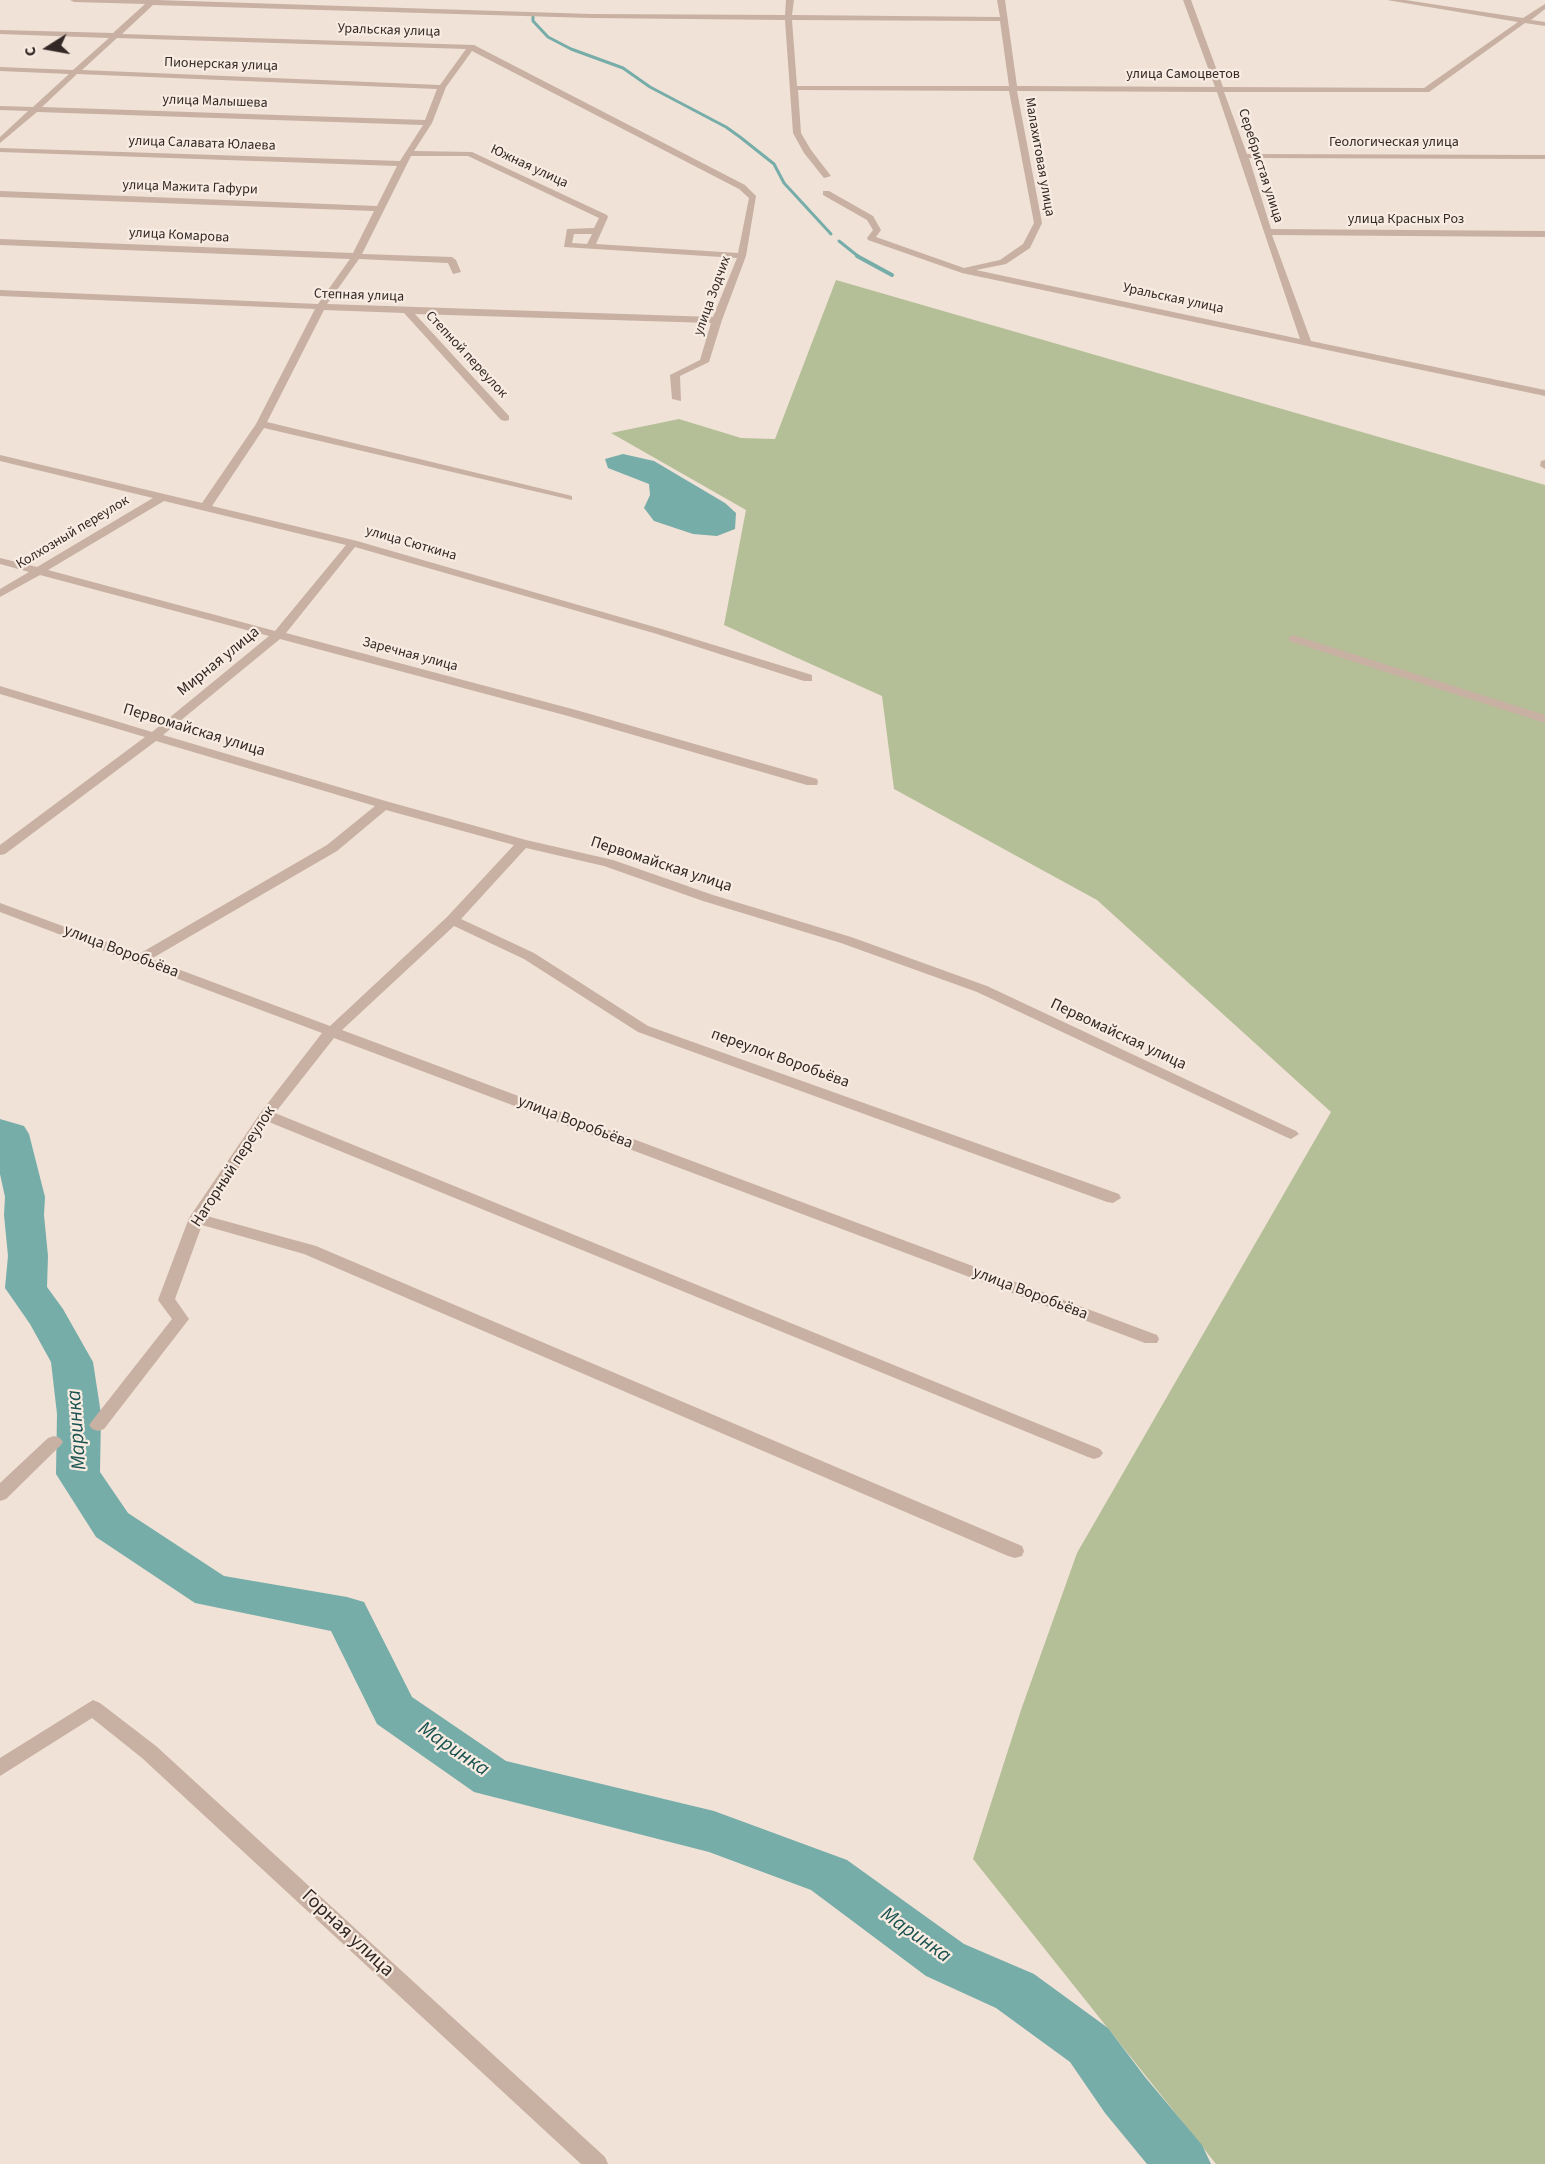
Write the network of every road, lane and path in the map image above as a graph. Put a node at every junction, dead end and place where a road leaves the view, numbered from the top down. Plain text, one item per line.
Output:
1 (74, 0) edge
2 (790, 0) edge
3 (1002, 0) edge
4 (1187, 0) edge
5 (1391, 0) edge
6 (152, 1) edge
7 (1545, 6) edge
8 (788, 17) junction
9 (1003, 19) junction
10 (1526, 21) junction
11 (1545, 24) edge
12 (0, 32) edge
13 (113, 36) junction
14 (471, 47) junction
15 (0, 69) edge
16 (75, 72) junction
17 (442, 87) junction
18 (793, 88) junction
19 (1013, 88) junction
20 (1219, 89) junction
21 (0, 108) edge
22 (34, 110) junction
23 (428, 123) junction
24 (0, 141) edge
25 (0, 150) edge
26 (408, 153) junction
27 (1244, 156) junction
28 (1545, 157) edge
29 (403, 164) junction
30 (827, 176) dead end
31 (742, 187) joint
32 (826, 193) dead end
33 (0, 194) edge
34 (379, 209) junction
35 (598, 231) junction
36 (1267, 232) junction
37 (1545, 234) edge
38 (0, 242) edge
39 (591, 246) junction
40 (742, 256) junction
41 (356, 257) junction
42 (962, 270) junction
43 (456, 272) dead end
44 (0, 293) edge
45 (320, 308) junction
46 (407, 311) junction
47 (717, 320) junction
48 (1306, 341) junction
49 (1545, 393) edge
50 (676, 399) dead end
51 (505, 418) dead end
52 (261, 424) junction
53 (0, 458) edge
54 (161, 498) junction
55 (568, 498) dead end
56 (206, 506) junction
57 (353, 543) junction
58 (0, 561) edge
59 (37, 571) junction
60 (0, 594) edge
61 (278, 635) junction
62 (1293, 639) dead end
63 (808, 678) dead end
64 (0, 690) edge
65 (1545, 719) edge
66 (153, 736) junction
67 (812, 782) dead end
68 (384, 805) junction
69 (523, 843) junction
70 (0, 851) edge
71 (0, 907) edge
72 (452, 920) junction
73 (141, 959) junction
74 (331, 1032) junction
75 (266, 1115) junction
76 (1290, 1134) dead end
77 (1113, 1198) dead end
78 (197, 1218) junction
79 (1151, 1339) dead end
80 (98, 1425) dead end
81 (54, 1442) dead end
82 (1094, 1453) dead end
83 (0, 1494) edge
84 (1015, 1551) dead end
85 (0, 1768) edge
86 (597, 2164) edge

1 - 6 street
2 - 8 street
3 - 9 street, Малахитовая улица
4 - 20 street, Серебристая улица
5 - 10 street
6 - 8 street
6 - 13 street
7 - 10 street, улица Самоцветов
8 - 9 street
8 - 18 street
9 - 19 street, Малахитовая улица
10 - 11 street
10 - 20 street, улица Самоцветов
12 - 13 street, Уральская улица
13 - 14 street, Уральская улица
13 - 16 street
14 - 17 street
14 - 31 street, Уральская улица
15 - 16 street, Пионерская улица
16 - 17 street, Пионерская улица
16 - 22 street
17 - 23 street
18 - 19 street, улица Самоцветов
18 - 30 street
19 - 20 street, улица Самоцветов
19 - 42 street, Малахитовая улица
20 - 27 street, Серебристая улица
21 - 22 street, улица Малышева
22 - 23 street, улица Малышева
22 - 24 street
23 - 26 street
25 - 29 street, улица Салавата Юлаева
26 - 29 street
26 - 35 street, Южная улица
27 - 28 street, Геологическая улица
27 - 36 street, Серебристая улица
29 - 34 street
31 - 40 street, улица Зодчих
32 - 42 street, Уральская улица
33 - 34 street, улица Мажита Гафури
34 - 41 street
35 - 39 street
35 - 39 street
36 - 37 street, улица Красных Роз
36 - 48 street, Серебристая улица
38 - 41 street, улица Комарова
39 - 40 street
40 - 47 street, улица Зодчих
41 - 43 street, улица Комарова
41 - 45 street
42 - 48 street, Уральская улица
44 - 45 street, Степная улица
45 - 46 street, Степная улица
45 - 52 street
46 - 47 street, Степная улица
46 - 51 street, Степной переулок
47 - 50 street, улица Зодчих
48 - 49 street, Уральская улица
52 - 55 street
52 - 56 street
53 - 54 street, улица Сюткина
54 - 56 street, улица Сюткина
54 - 59 street, Колхозный переулок
56 - 57 street, улица Сюткина
57 - 61 street, Мирная улица
57 - 63 street, улица Сюткина
58 - 59 street, Заречная улица
59 - 60 street, Колхозный переулок
59 - 61 street, Заречная улица
61 - 66 street, Мирная улица
61 - 67 street, Заречная улица
62 - 65 street
64 - 66 street, Первомайская улица
66 - 68 street, Первомайская улица
66 - 70 street, Мирная улица
68 - 69 street, Первомайская улица
68 - 73 street
69 - 72 street, Нагорный переулок
69 - 76 street, Первомайская улица
71 - 73 street, улица Воробьёва
72 - 74 street, Нагорный переулок
72 - 77 street, переулок Воробьёва
73 - 74 street, улица Воробьёва
74 - 75 street, Нагорный переулок
74 - 79 street, улица Воробьёва
75 - 78 street, Нагорный переулок
75 - 82 street
78 - 80 street, Нагорный переулок
78 - 84 street
81 - 83 street
85 - 86 street, Горная улица

